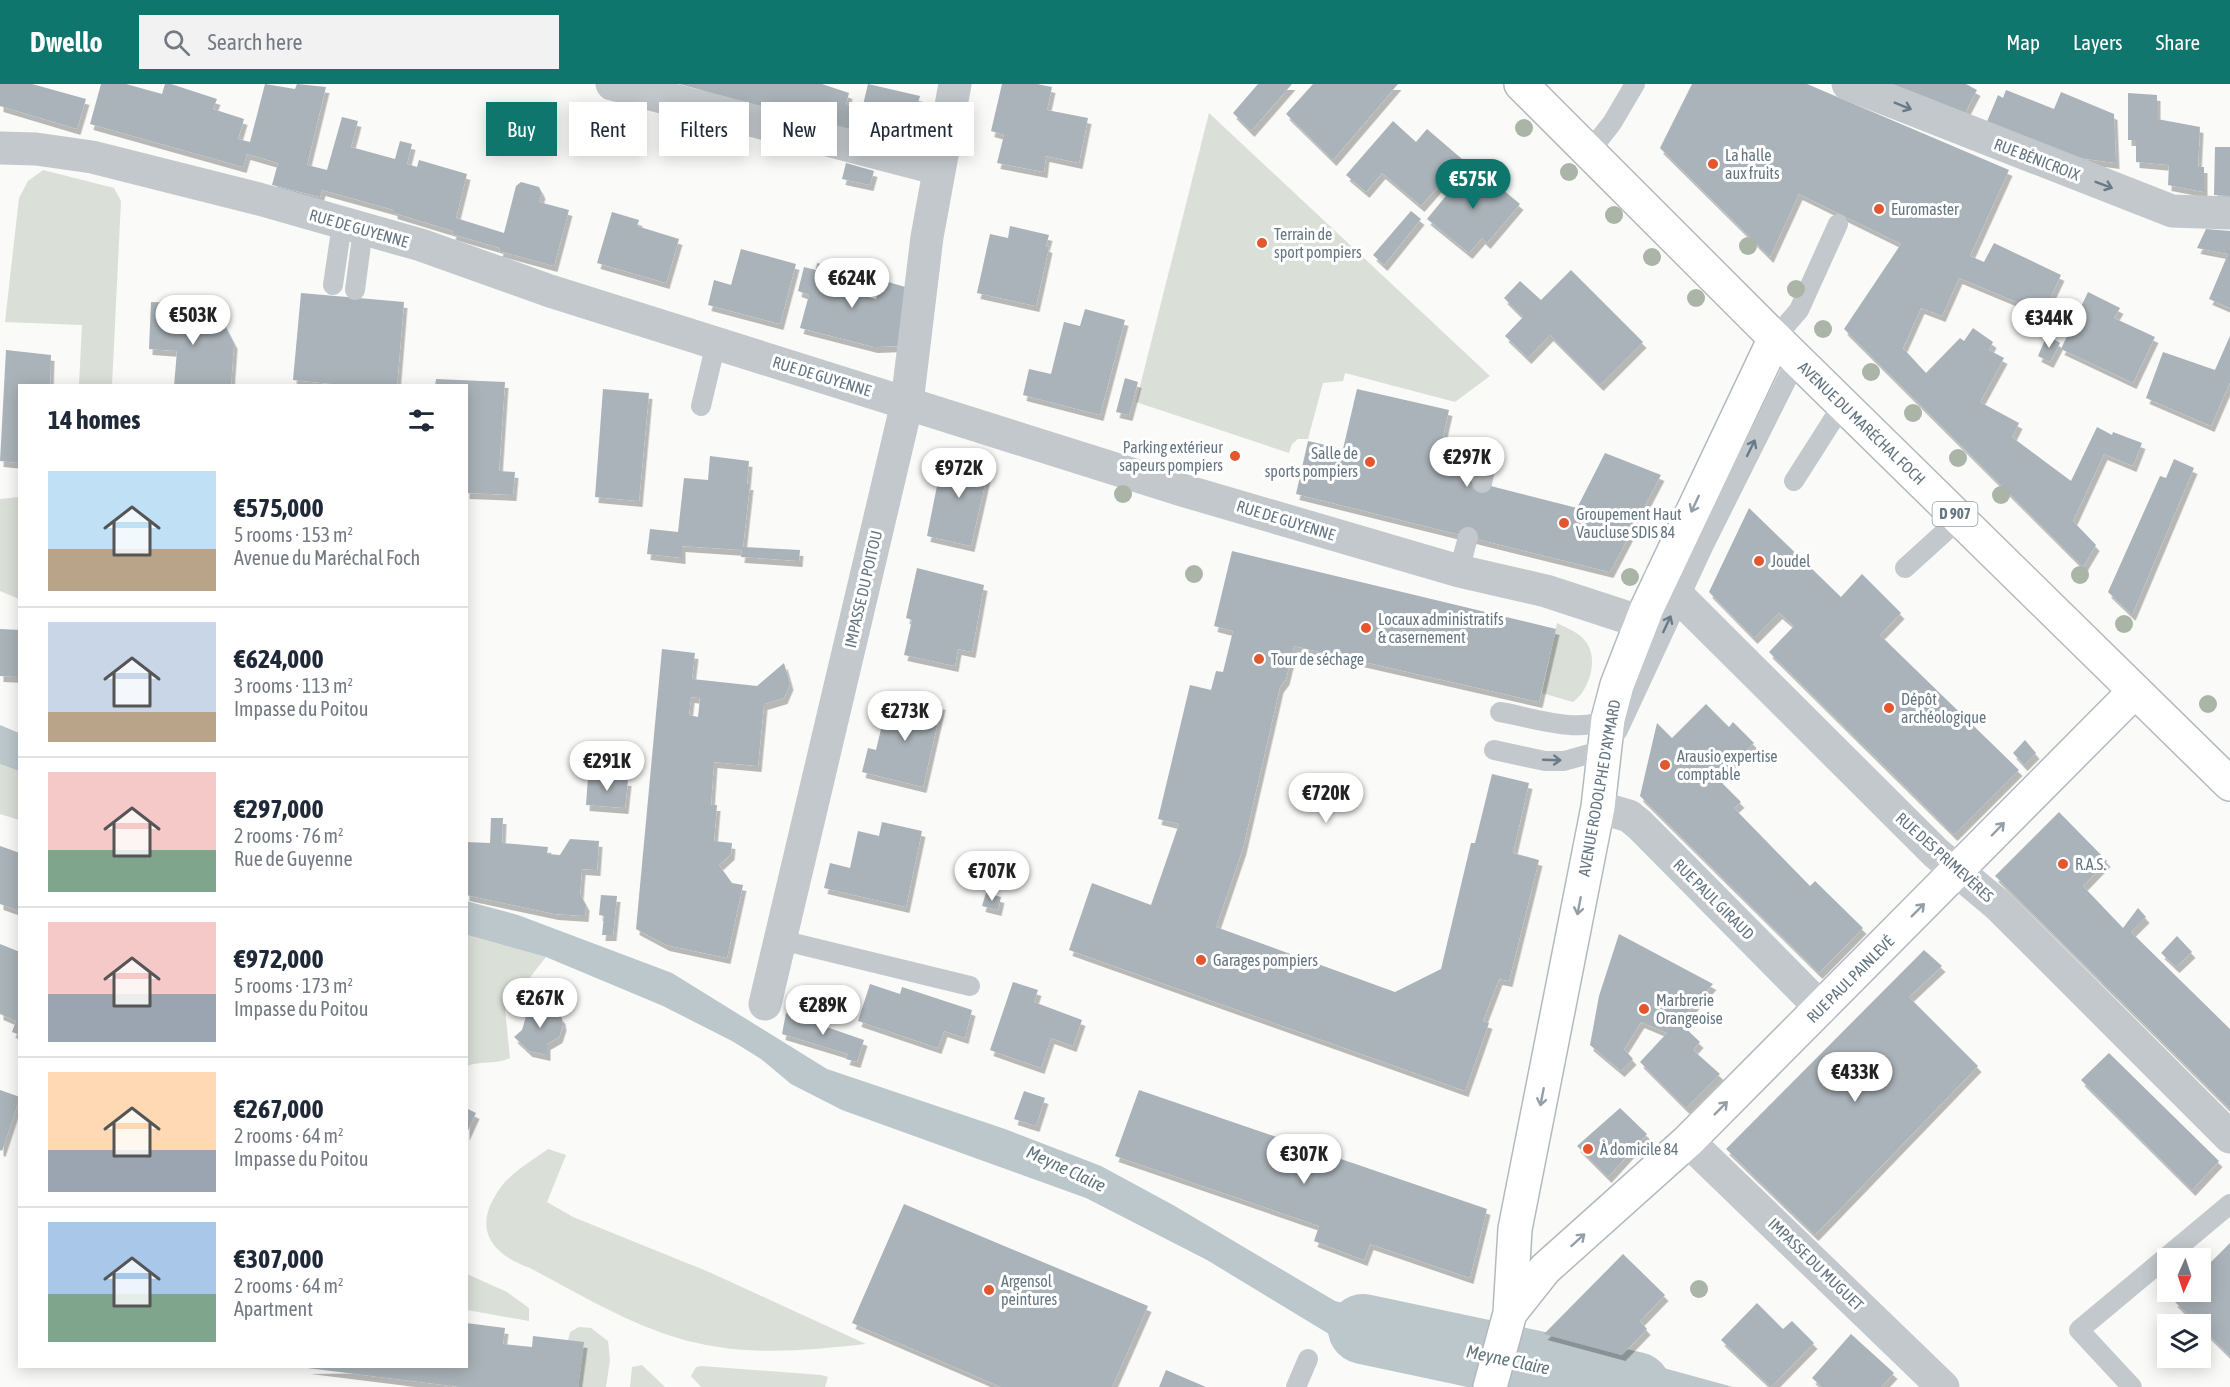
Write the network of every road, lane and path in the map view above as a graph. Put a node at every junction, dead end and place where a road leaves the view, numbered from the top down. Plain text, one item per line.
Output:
1 (612, 84) edge
2 (955, 84) edge
3 (1521, 84) edge
4 (1635, 84) edge
5 (1848, 84) edge
6 (0, 148) edge
7 (1589, 152) junction
8 (939, 169) junction
9 (2230, 213) edge
10 (1838, 224) dead end
11 (353, 227) junction
12 (333, 285) dead end
13 (356, 290) dead end
14 (716, 343) junction
15 (1786, 349) junction
16 (908, 403) junction
17 (1843, 404) junction
18 (701, 406) dead end
19 (1488, 456) dead end
20 (1794, 482) dead end
21 (1482, 483) dead end
22 (1959, 519) junction
23 (1468, 537) dead end
24 (1905, 568) dead end
25 (1459, 571) junction
26 (1670, 588) junction
27 (1641, 622) junction
28 (2135, 691) junction
29 (1634, 696) junction
30 (1500, 712) dead end
31 (1606, 734) junction
32 (1494, 750) dead end
33 (2230, 784) edge
34 (1598, 807) junction
35 (1957, 871) junction
36 (781, 940) junction
37 (970, 986) dead end
38 (765, 1004) dead end
39 (1821, 1008) junction
40 (2230, 1137) edge
41 (1688, 1141) junction
42 (2230, 1204) edge
43 (1515, 1229) junction
44 (1545, 1269) junction
45 (1510, 1313) junction
46 (1308, 1359) dead end
47 (1491, 1383) edge
48 (1296, 1387) edge
49 (1943, 1387) edge
50 (2132, 1387) edge

1 - 8 street
2 - 8 street, IMPASSE DU POITOU
3 - 7 street, AVENUE DU MARÉCHAL FOCH / D 907
4 - 7 lane
5 -> 9 street, RUE BÉNICROIX
6 - 11 street, RUE DE GUYENNE
7 - 15 street, AVENUE DU MARÉCHAL FOCH / D 907
8 - 16 street, IMPASSE DU POITOU
10 - 15 lane
11 - 12 lane
11 - 13 lane
11 - 14 street, RUE DE GUYENNE
14 - 16 street, RUE DE GUYENNE
14 - 18 lane
15 - 17 street, AVENUE DU MARÉCHAL FOCH / D 907
15 - 26 street, AVENUE RODOLPHE D'AYMARD
16 - 25 street, RUE DE GUYENNE
16 - 36 street, IMPASSE DU POITOU
17 - 20 lane
17 - 22 street, AVENUE DU MARÉCHAL FOCH / D 907
19 - 21 lane
22 - 24 lane
22 - 28 street, AVENUE DU MARÉCHAL FOCH / D 907
23 - 25 lane
25 - 27 street, RUE DE GUYENNE
26 - 27 street, AVENUE RODOLPHE D'AYMARD
29 -> 26 lane
26 - 35 street, RUE DES PRIMEVÈRES
27 - 31 street, AVENUE RODOLPHE D'AYMARD
28 - 33 street, AVENUE DU MARÉCHAL FOCH / D 907
35 -> 28 street, RUE PAUL PAINLEVÉ
29 - 31 lane
29 - 31 lane
30 - 31 lane
32 -> 31 lane
31 - 34 street, AVENUE RODOLPHE D'AYMARD
34 - 39 street, RUE PAUL GIRAUD
34 -> 43 street, AVENUE RODOLPHE D'AYMARD
39 -> 35 street, RUE PAUL PAINLEVÉ
35 - 40 street, RUE DES PRIMEVÈRES
36 - 37 lane
36 - 38 street, IMPASSE DU POITOU
41 -> 39 street, RUE PAUL PAINLEVÉ
44 -> 41 street, RUE PAUL PAINLEVÉ
41 - 49 street, IMPASSE DU MUGUET
42 - 50 lane
43 - 44 street
43 - 45 street, AVENUE RODOLPHE D'AYMARD
44 - 45 street, RUE PAUL PAINLEVÉ
45 - 47 street, AVENUE RODOLPHE D'AYMARD
46 - 48 lane

